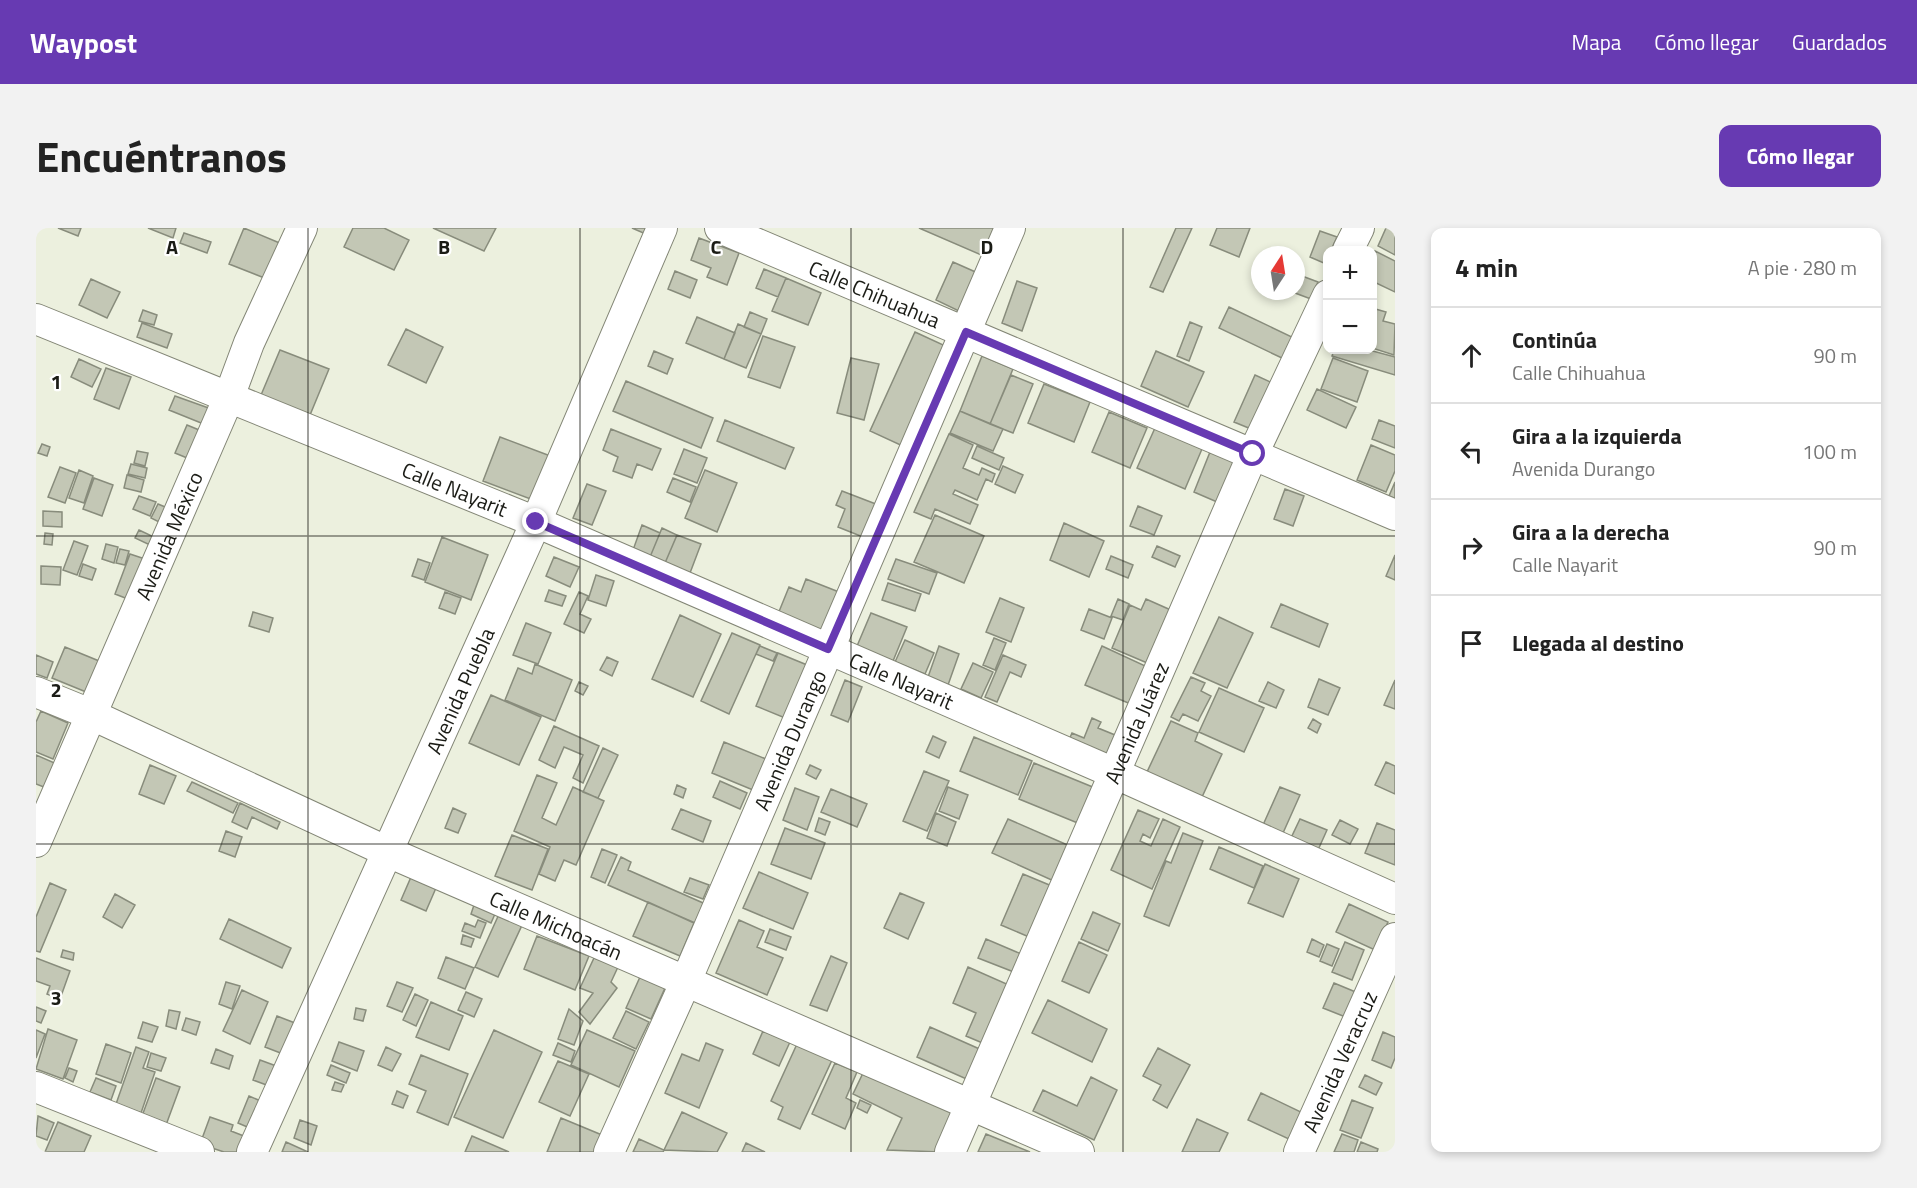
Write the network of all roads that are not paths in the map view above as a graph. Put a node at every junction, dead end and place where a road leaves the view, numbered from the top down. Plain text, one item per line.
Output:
1 (302, 228) edge
2 (662, 228) edge
3 (720, 228) edge
4 (1010, 228) edge
5 (1359, 228) edge
6 (1350, 246) edge
7 (1326, 300) edge
8 (36, 319) edge
9 (966, 332) junction
10 (230, 397) junction
11 (1253, 454) junction
12 (1395, 515) edge
13 (536, 522) junction
14 (828, 649) junction
15 (36, 692) edge
16 (90, 714) junction
17 (1114, 773) junction
18 (36, 842) edge
19 (388, 852) junction
20 (1395, 899) edge
21 (1395, 938) edge
22 (686, 981) junction
23 (36, 1087) edge
24 (970, 1106) junction
25 (200, 1152) edge
26 (252, 1152) edge
27 (609, 1152) edge
28 (950, 1152) edge
29 (1079, 1152) edge
30 (1299, 1152) edge

1 - 10 street, Avenida México
2 - 13 street, Avenida Puebla
3 - 9 street, Calle Chihuahua
4 - 9 street, Avenida Durango
5 - 6 street
7 - 11 street, Avenida Juárez
8 - 10 street, Calle Nayarit
9 - 11 street, Calle Chihuahua
9 - 14 street, Avenida Durango
10 - 13 street, Calle Nayarit
10 - 16 street, Avenida México
11 - 12 street, Calle Chihuahua
11 - 17 street, Avenida Juárez
13 - 14 street, Calle Nayarit
13 - 19 street, Avenida Puebla
14 - 17 street, Calle Nayarit
14 - 22 street, Avenida Durango
15 - 16 street, Calle Michoacán
16 - 18 street, Avenida México
16 - 19 street, Calle Michoacán
17 - 20 street, Calle Nayarit
17 - 24 street, Avenida Juárez
19 - 22 street, Calle Michoacán
19 - 26 street, Avenida Puebla
21 - 30 street, Avenida Veracruz
22 - 24 street, Calle Michoacán
22 - 27 street, Avenida Durango
23 - 25 street
24 - 28 street, Avenida Juárez
24 - 29 street, Calle Michoacán

